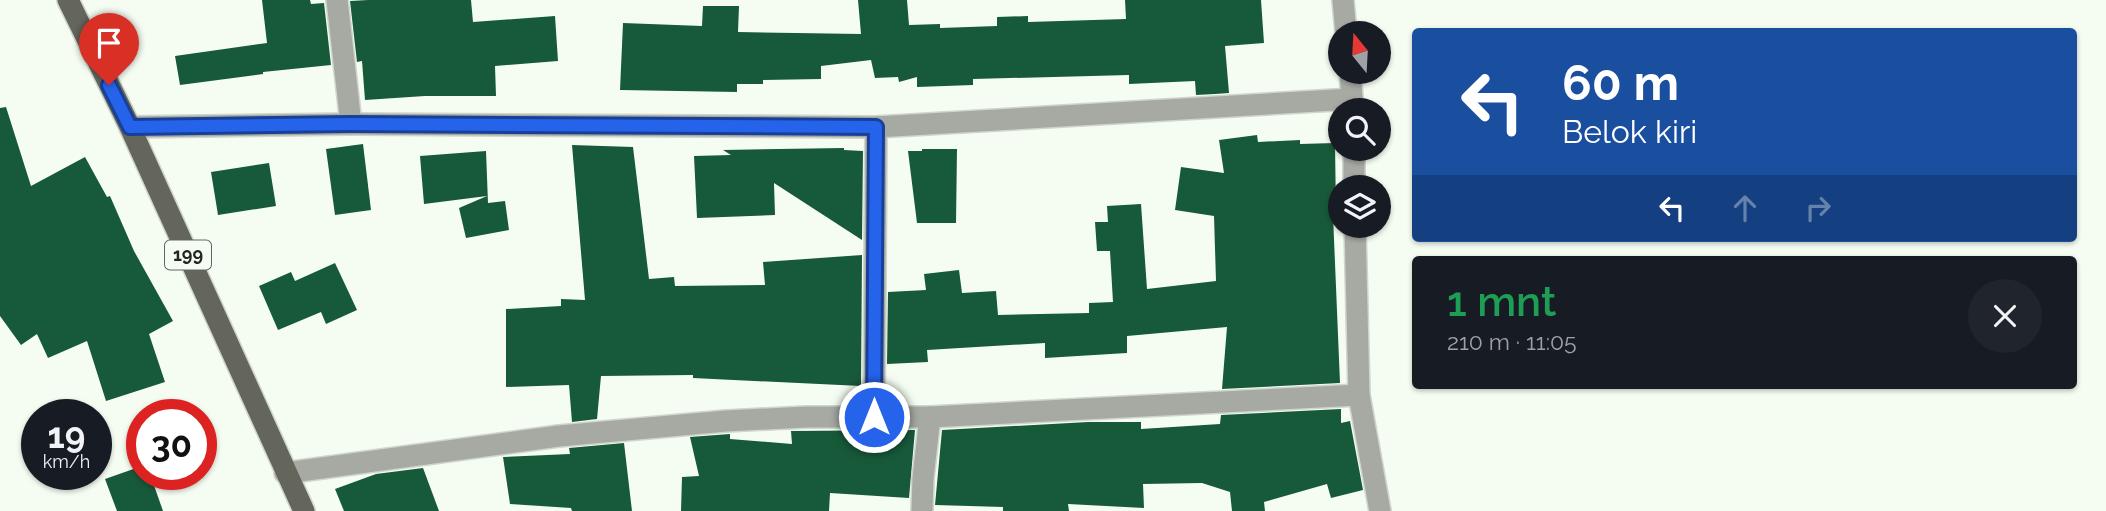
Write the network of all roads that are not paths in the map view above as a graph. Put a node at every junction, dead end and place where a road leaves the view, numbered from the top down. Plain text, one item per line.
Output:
1 (68, 0) edge
2 (337, 0) edge
3 (1343, 0) edge
4 (1345, 21) edge
5 (1328, 106) edge
6 (351, 124) junction
7 (130, 127) junction
8 (876, 127) junction
9 (1355, 238) edge
10 (1359, 395) junction
11 (874, 417) junction
12 (930, 417) junction
13 (285, 473) junction
14 (304, 511) edge
15 (922, 511) edge
16 (1380, 511) edge

1 - 7 main road, 199
2 - 6 street
3 - 4 street
5 - 8 street
6 - 7 street
6 - 8 street
7 - 13 main road, 199
8 - 11 street
9 - 10 street
10 - 12 street
10 - 16 street
11 - 12 street
11 - 13 street
12 - 15 street
13 - 14 main road, 199

